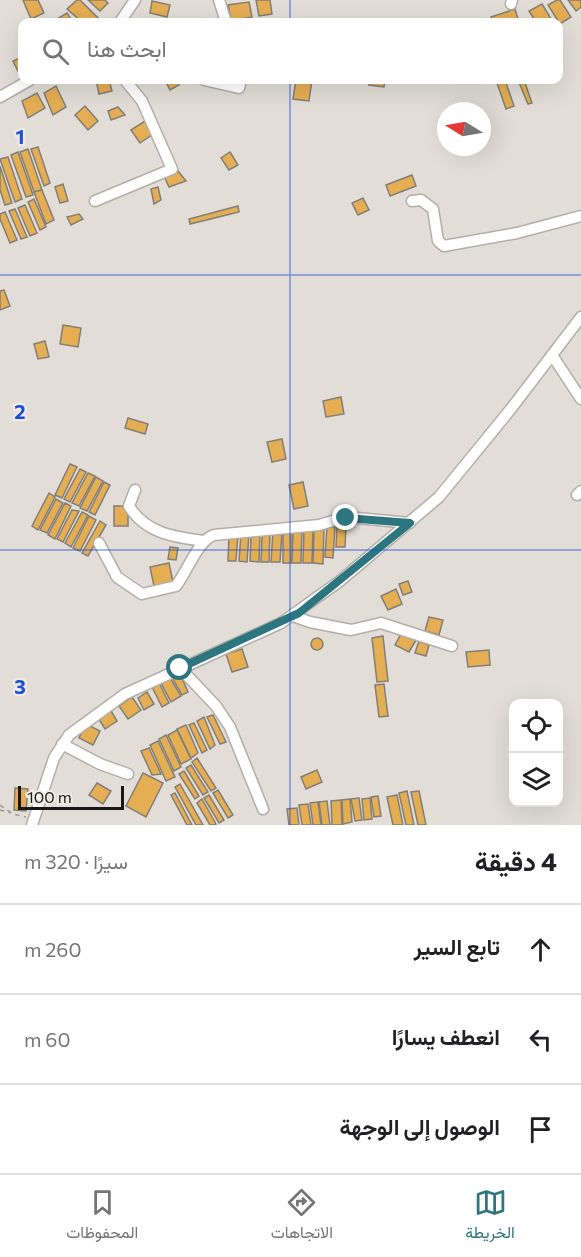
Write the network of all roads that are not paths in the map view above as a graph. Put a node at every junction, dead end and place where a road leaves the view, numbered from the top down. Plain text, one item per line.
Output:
1 (135, 0) edge
2 (219, 0) edge
3 (125, 18) edge
4 (224, 18) edge
5 (23, 84) edge
6 (128, 84) edge
7 (222, 84) edge
8 (240, 84) edge
9 (0, 98) edge
10 (95, 201) dead end
11 (412, 201) dead end
12 (581, 216) edge
13 (581, 316) edge
14 (552, 355) junction
15 (581, 399) edge
16 (135, 490) dead end
17 (410, 523) junction
18 (203, 541) junction
19 (99, 543) dead end
20 (293, 616) junction
21 (452, 646) dead end
22 (180, 668) junction
23 (62, 744) junction
24 (128, 774) dead end
25 (263, 809) dead end
26 (34, 822) edge

1 - 3 street
2 - 4 street
5 - 9 street
6 - 10 street
7 - 8 street
11 - 12 street
13 - 14 street
14 - 15 street
14 - 17 street
16 - 18 street
17 - 18 street
17 - 20 street
18 - 19 street
20 - 21 street
20 - 22 street
22 - 23 street
22 - 25 street
23 - 24 street
23 - 26 street

